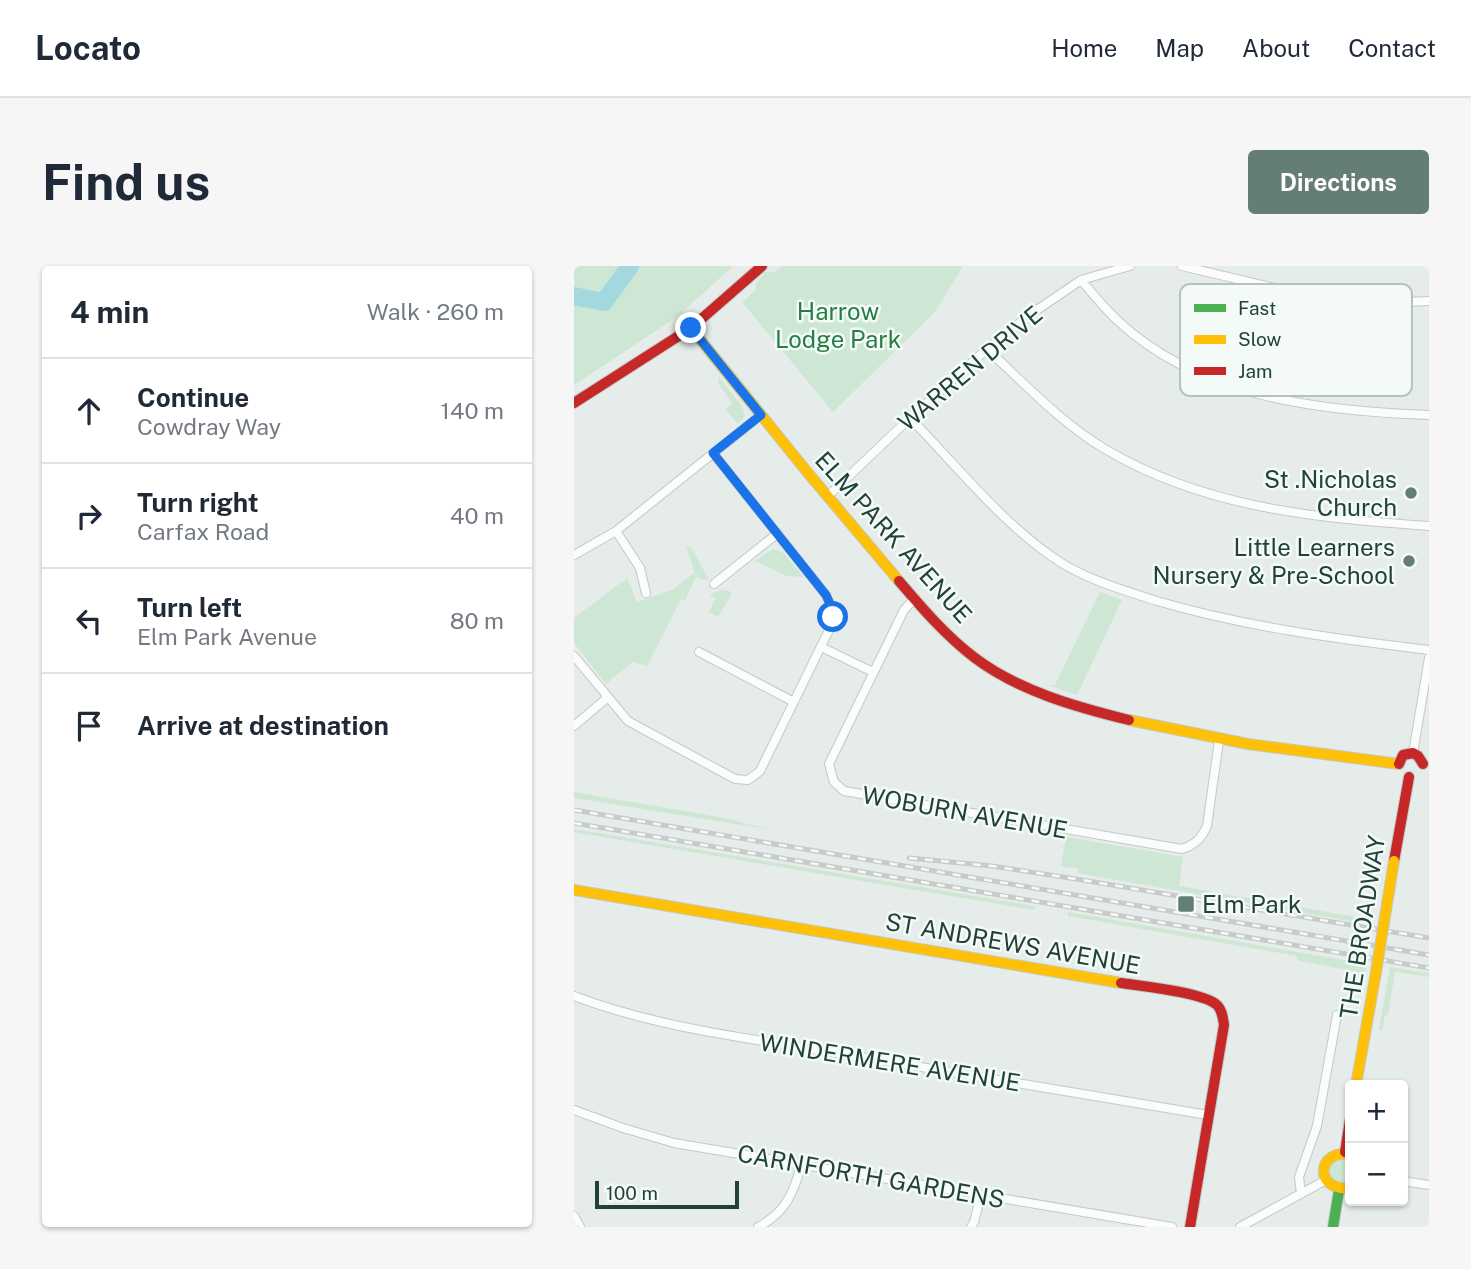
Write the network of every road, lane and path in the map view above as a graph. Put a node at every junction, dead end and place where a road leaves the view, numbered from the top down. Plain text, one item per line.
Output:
1 (762, 266) edge
2 (1130, 266) edge
3 (1182, 266) edge
4 (1081, 280) junction
5 (1258, 284) edge
6 (691, 328) junction
7 (987, 349) junction
8 (1180, 363) edge
9 (1265, 396) edge
10 (574, 403) edge
11 (761, 415) junction
12 (1429, 415) edge
13 (910, 418) junction
14 (713, 453) junction
15 (827, 497) junction
16 (1429, 526) edge
17 (616, 531) junction
18 (778, 533) junction
19 (574, 555) edge
20 (714, 584) dead end
21 (646, 593) dead end
22 (915, 598) junction
23 (821, 647) junction
24 (1429, 650) edge
25 (699, 652) dead end
26 (574, 656) edge
27 (1429, 658) edge
28 (873, 672) junction
29 (607, 698) junction
30 (794, 702) junction
31 (574, 726) edge
32 (1219, 740) junction
33 (1413, 753) junction
34 (1399, 764) junction
35 (1426, 764) edge
36 (1409, 777) junction
37 (574, 890) edge
38 (574, 996) edge
39 (1337, 1015) dead end
40 (1357, 1080) edge
41 (574, 1110) edge
42 (1208, 1115) junction
43 (1345, 1153) edge
44 (801, 1165) junction
45 (1325, 1180) junction
46 (1408, 1182) edge
47 (1429, 1185) edge
48 (1345, 1189) edge
49 (1301, 1194) junction
50 (981, 1195) junction
51 (574, 1216) edge
52 (580, 1227) edge
53 (758, 1227) edge
54 (971, 1227) edge
55 (1171, 1227) edge
56 (1190, 1227) edge
57 (1240, 1227) edge
58 (1333, 1227) edge

1 - 6 street
2 - 4 street, WARREN DRIVE
3 - 5 street
4 - 7 street, WARREN DRIVE
4 - 8 street
6 - 10 street
6 - 11 street, ELM PARK AVENUE
7 - 13 street, WARREN DRIVE
7 - 16 street
9 - 12 street
11 - 14 street
11 - 15 street, ELM PARK AVENUE
13 - 15 street, WARREN DRIVE
13 - 24 street
14 - 17 street
14 - 18 street
15 - 22 street, ELM PARK AVENUE
17 - 19 street
17 - 21 street
18 - 20 street
18 - 23 street
22 - 28 street, WOBURN AVENUE
22 - 32 street, ELM PARK AVENUE
23 - 28 street
23 - 30 street
25 - 30 street
26 - 29 street
27 - 33 street
28 - 32 street, WOBURN AVENUE
29 - 30 street
29 - 31 street
32 - 34 street, ELM PARK AVENUE
33 - 34 street
33 - 35 street
34 - 36 street
35 - 36 street
36 - 40 street, THE BROADWAY, bridge
37 - 42 street, ST ANDREWS AVENUE
38 - 42 street, WINDERMERE AVENUE
39 - 49 street
41 - 44 street, CARNFORTH GARDENS
42 - 56 street, ST ANDREWS AVENUE
43 - 45 street
44 - 50 street, CARNFORTH GARDENS
44 - 53 street
45 - 48 street
45 - 49 street
46 - 47 street
48 - 58 street
49 - 57 street
50 - 54 street
50 - 55 street, CARNFORTH GARDENS
51 - 52 street

